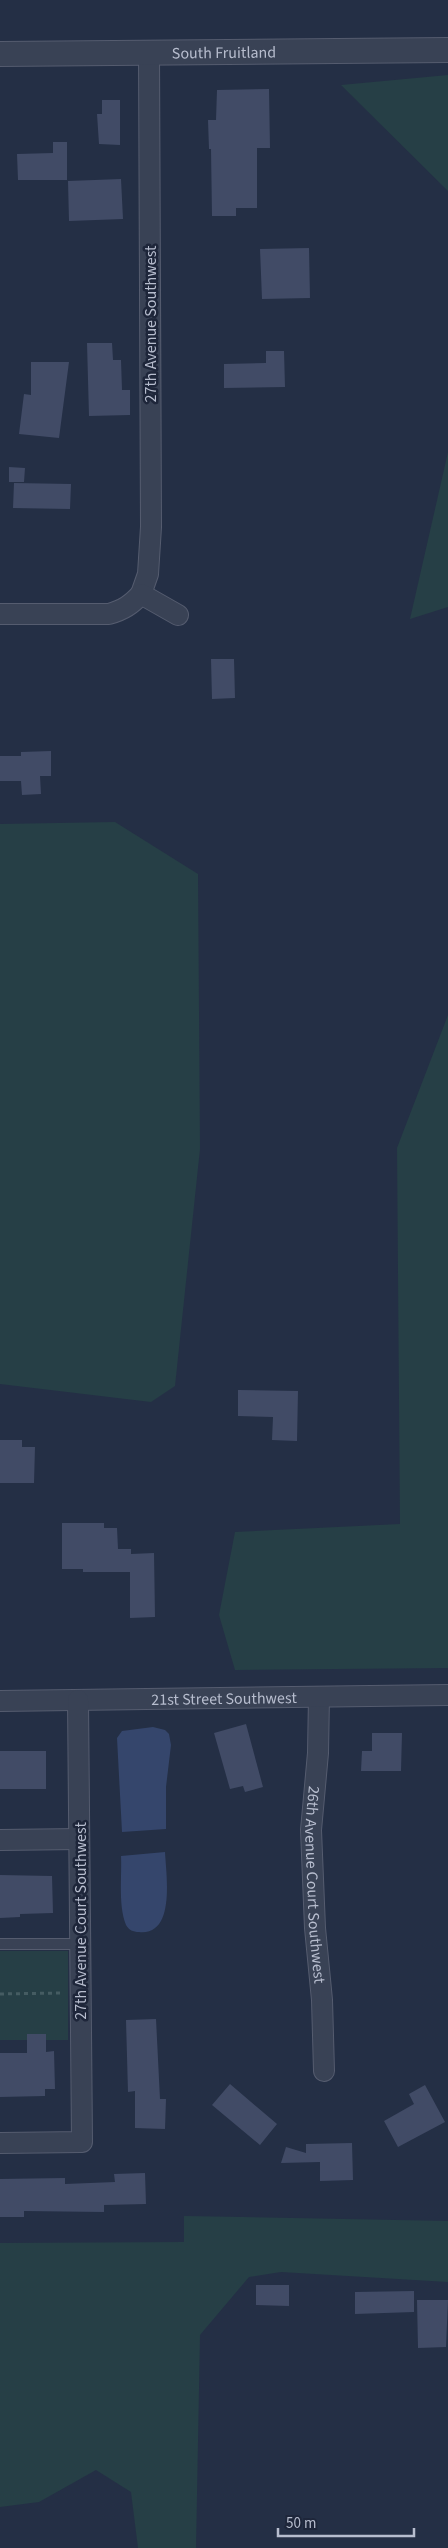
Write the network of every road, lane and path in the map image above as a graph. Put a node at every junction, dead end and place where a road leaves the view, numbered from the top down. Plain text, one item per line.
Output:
1 (448, 50) edge
2 (150, 53) junction
3 (0, 54) edge
4 (141, 594) junction
5 (0, 614) edge
6 (178, 615) dead end
7 (448, 1695) edge
8 (319, 1697) junction
9 (0, 1700) edge
10 (78, 1700) junction
11 (0, 1840) edge
12 (80, 1840) junction
13 (0, 1944) edge
14 (80, 1944) junction
15 (70, 1993) dead end
16 (0, 1994) edge
17 (324, 2071) dead end
18 (0, 2143) edge

1 - 2 street, South Fruitland
2 - 3 street, South Fruitland
2 - 4 street, 27th Avenue Southwest
4 - 5 street
4 - 6 street
7 - 8 street, 21st Street Southwest
8 - 10 street, 21st Street Southwest
8 - 17 street, 26th Avenue Court Southwest
9 - 10 street, 21st Street Southwest
10 - 12 street, 27th Avenue Court Southwest
11 - 12 street
12 - 14 street, 27th Avenue Court Southwest
13 - 14 lane
14 - 18 street, 27th Avenue Court Southwest
15 - 16 path

